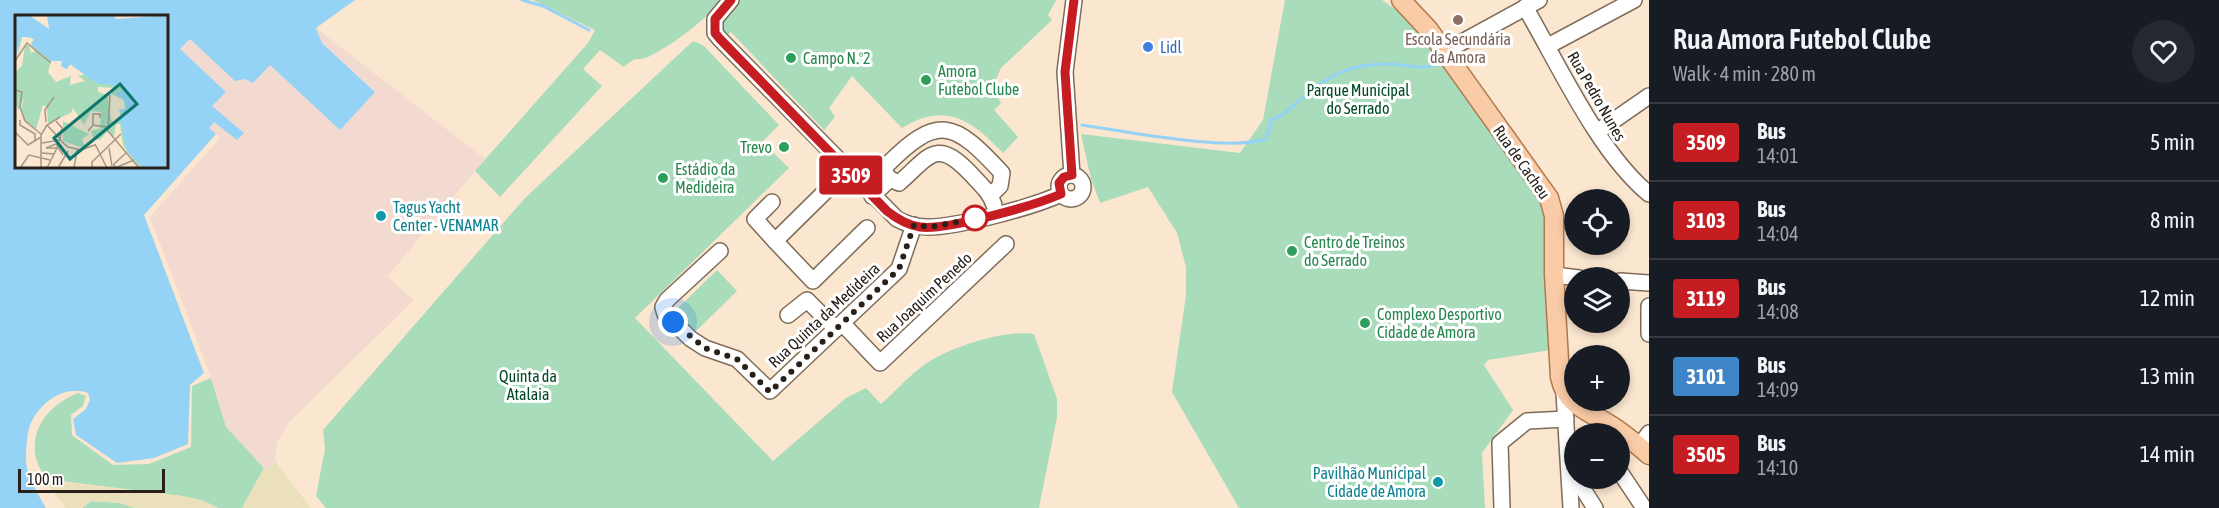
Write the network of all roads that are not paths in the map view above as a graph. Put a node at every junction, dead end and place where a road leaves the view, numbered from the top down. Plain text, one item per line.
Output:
1 (731, 0) edge
2 (1074, 0) edge
3 (1401, 0) edge
4 (1634, 0) edge
5 (1532, 3) edge
6 (1548, 46) junction
7 (1444, 52) junction
8 (1649, 96) edge
9 (1597, 132) junction
10 (847, 170) junction
11 (890, 179) junction
12 (1649, 194) edge
13 (991, 195) junction
14 (872, 196) junction
15 (772, 202) dead end
16 (997, 213) junction
17 (914, 225) junction
18 (867, 228) dead end
19 (775, 241) junction
20 (1006, 244) dead end
21 (720, 251) dead end
22 (1554, 276) junction
23 (1564, 277) edge
24 (1630, 282) edge
25 (1649, 283) edge
26 (1649, 306) edge
27 (788, 315) dead end
28 (839, 326) junction
29 (1649, 334) edge
30 (1564, 393) edge
31 (1565, 411) edge
32 (1584, 411) edge
33 (1566, 419) junction
34 (1567, 423) edge
35 (1603, 423) edge
36 (1630, 438) edge
37 (1646, 445) edge
38 (1630, 487) edge
39 (1572, 489) edge
40 (1583, 489) edge
41 (1502, 508) edge
42 (1571, 508) edge
43 (1595, 508) edge
44 (1644, 508) edge

1 - 10 street
2 - 16 street
3 - 7 main road, Rua de Cacheu
4 - 6 street
5 - 6 street, Rua Pedro Nunes
5 - 7 street
6 - 9 street, Rua Pedro Nunes
7 - 22 main road, Rua de Cacheu
8 - 9 street
9 - 12 street, Rua Pedro Nunes
10 - 14 street
10 - 19 street
11 - 13 street
11 - 13 street
11 - 14 street
13 - 16 street
14 - 17 street
15 - 19 street
16 - 17 street
17 - 28 street, Rua Quinta da Medideira
18 - 19 street
20 - 28 street, Rua Joaquim Penedo
21 - 28 street, Rua Quinta da Medideira
22 - 23 street
22 - 30 main road, Rua de Cacheu
24 - 25 street
26 - 29 street
27 - 28 street
31 - 33 street
32 - 35 main road
33 - 34 street
33 - 41 street
36 - 37 main road
38 - 44 street
39 - 42 street
40 - 43 street

